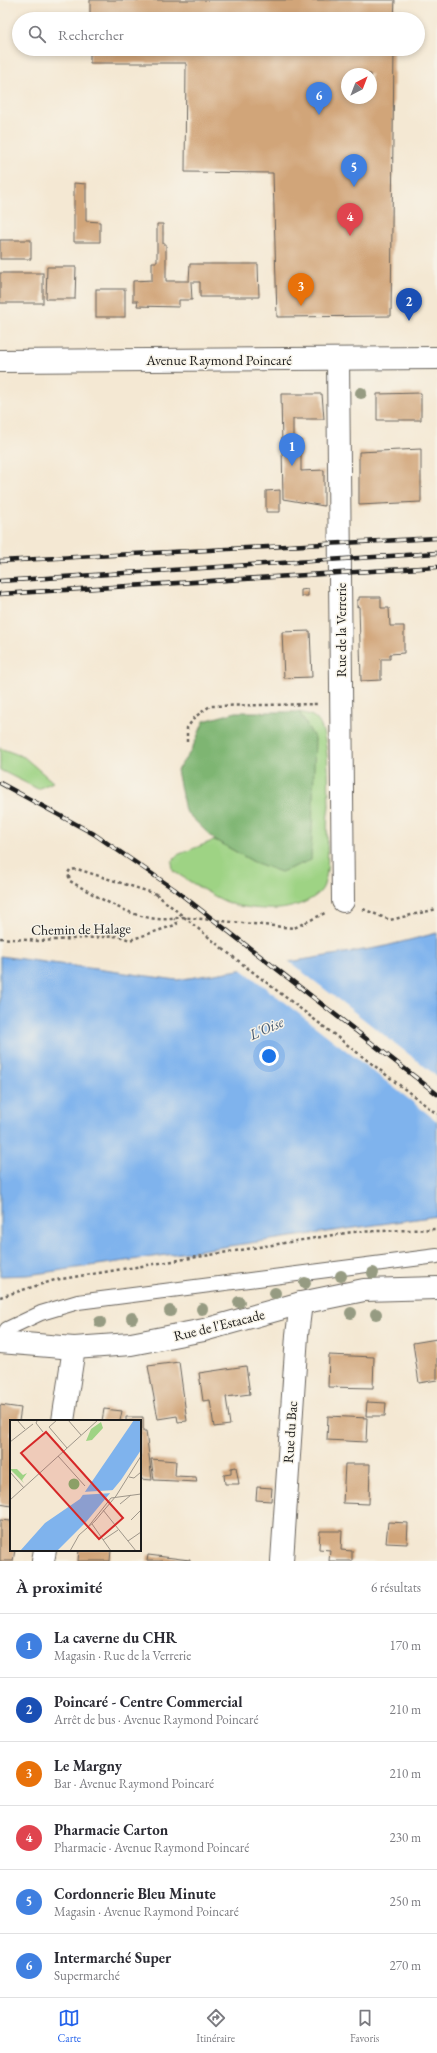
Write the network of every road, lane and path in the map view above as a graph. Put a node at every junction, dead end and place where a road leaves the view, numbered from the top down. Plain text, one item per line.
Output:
1 (437, 358) edge
2 (338, 359) junction
3 (0, 361) edge
4 (341, 702) junction
5 (187, 742) dead end
6 (343, 901) dead end
7 (182, 917) junction
8 (173, 918) junction
9 (243, 922) dead end
10 (177, 924) junction
11 (0, 938) edge
12 (437, 1114) edge
13 (437, 1229) edge
14 (437, 1256) edge
15 (437, 1288) edge
16 (0, 1297) edge
17 (301, 1303) junction
18 (0, 1341) edge
19 (74, 1348) junction
20 (63, 1420) edge
21 (45, 1551) edge
22 (43, 1561) edge
23 (282, 1561) edge

1 - 2 street, Avenue Raymond Poincaré
2 - 3 street, Avenue Raymond Poincaré
2 - 4 street, Rue de la Verrerie
4 - 5 path
4 - 6 street, Rue de la Verrerie
7 - 8 path, Chemin de Halage
7 - 9 path, Chemin de Halage
7 - 10 path
8 - 10 path
8 - 12 path, Chemin de Halage, bridge
10 - 11 path, Chemin de Halage
13 - 16 path
14 - 18 lane
15 - 17 street, Rue de l'Estacade
17 - 19 street, Rue de l'Estacade
17 - 23 street, Rue du Bac
18 - 19 street, Rue de l'Estacade
19 - 20 street
21 - 22 street

